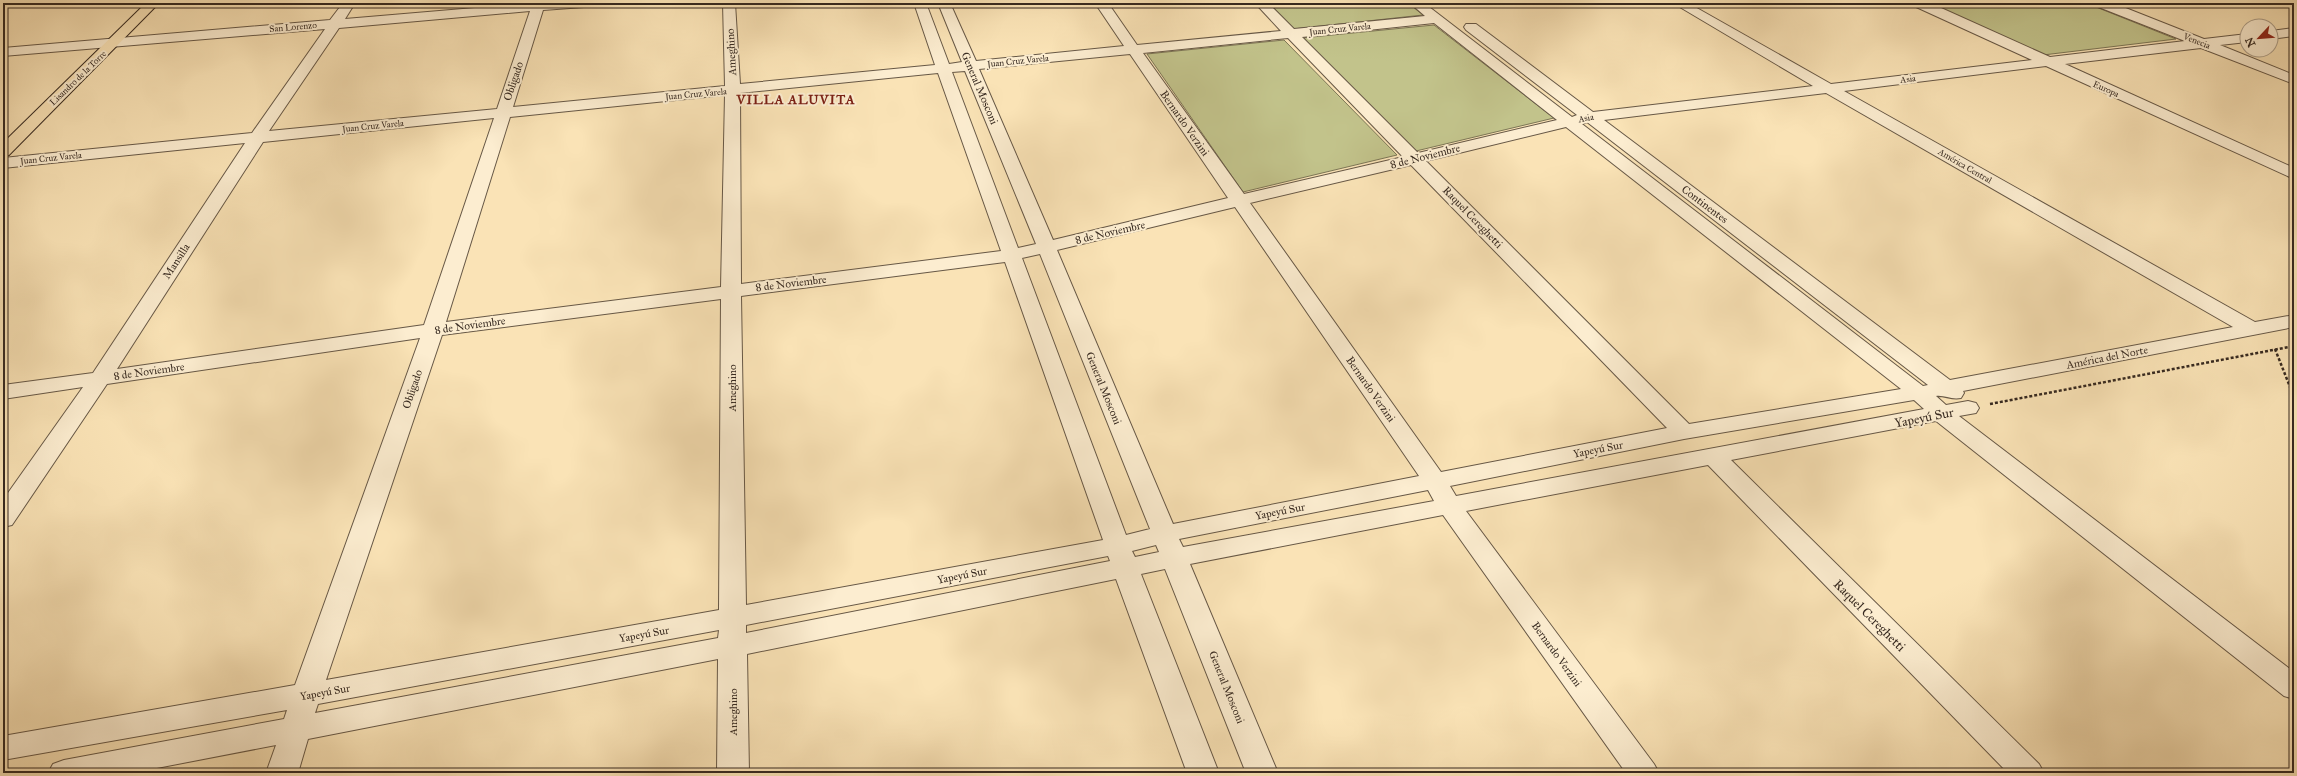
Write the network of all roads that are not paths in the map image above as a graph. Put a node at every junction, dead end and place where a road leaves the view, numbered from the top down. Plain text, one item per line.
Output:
1 (153, 3) edge
2 (349, 3) edge
3 (584, 3) edge
4 (729, 3) edge
5 (920, 3) edge
6 (944, 3) edge
7 (1101, 3) edge
8 (1261, 3) edge
9 (1416, 3) edge
10 (1679, 3) edge
11 (1919, 3) edge
12 (2101, 3) edge
13 (2289, 3) edge
14 (538, 5) edge
15 (2294, 5) edge
16 (1438, 11) edge
17 (336, 23) junction
18 (2294, 32) edge
19 (1290, 34) junction
20 (2279, 34) edge
21 (2239, 39) edge
22 (114, 43) junction
23 (2202, 43) junction
24 (1133, 50) junction
25 (3, 52) edge
26 (2047, 62) junction
27 (971, 66) junction
28 (943, 69) junction
29 (2294, 80) edge
30 (1829, 88) junction
31 (733, 90) junction
32 (502, 112) junction
33 (1590, 117) junction
34 (1568, 122) junction
35 (257, 138) junction
36 (3, 152) edge
37 (1415, 158) junction
38 (3, 163) edge
39 (2294, 174) edge
40 (1240, 201) junction
41 (1047, 247) junction
42 (1012, 255) junction
43 (731, 290) junction
44 (2294, 321) edge
45 (2252, 329) junction
46 (433, 330) junction
47 (100, 378) junction
48 (1947, 387) junction
49 (3, 392) edge
50 (1920, 393) junction
51 (1968, 408) joint
52 (1942, 414) junction
53 (1684, 432) junction
54 (1713, 456) junction
55 (1435, 481) junction
56 (1450, 507) junction
57 (3, 519) edge
58 (1163, 534) junction
59 (1122, 557) junction
60 (1174, 558) junction
61 (733, 618) junction
62 (733, 646) junction
63 (2294, 688) edge
64 (306, 696) junction
65 (297, 729) junction
66 (3, 748) edge
67 (64, 773) edge
68 (282, 773) edge
69 (733, 773) edge
70 (1203, 773) edge
71 (1262, 773) edge
72 (1643, 773) edge
73 (2028, 773) edge

1 - 22 main road, Lisandro de la Torre
2 - 17 street, Mansilla
3 - 14 street, San Lorenzo
4 - 31 street, Ameghino
5 - 28 street
6 - 27 street, General Mosconi
7 - 24 street, Bernardo Verzini
8 - 19 street, Raquel Cereghetti
9 - 16 street, Continentes
10 - 30 street, América Central
11 - 26 street, Europa
12 - 23 street, Venecia
13 - 15 street
14 - 17 street, San Lorenzo
14 - 32 street, Obligado
16 - 19 street, Juan Cruz Varela
16 - 33 street, Continentes
16 - 34 street, Continentes
17 - 22 street, San Lorenzo
17 - 35 street, Mansilla
18 - 20 street
19 - 24 street, Juan Cruz Varela
19 - 37 street, Raquel Cereghetti
21 - 23 street, Asia
22 - 25 street, San Lorenzo
22 - 36 main road, Lisandro de la Torre
23 - 26 street, Asia
23 - 29 street, Venecia
24 - 27 street, Juan Cruz Varela
24 - 40 street, Bernardo Verzini
26 - 30 street, Asia
26 - 39 street, Europa
27 - 28 street, Juan Cruz Varela
27 - 41 street, General Mosconi
28 - 31 street, Juan Cruz Varela
28 - 42 street
30 - 33 street, Asia
30 - 45 street, América Central
31 - 32 street, Juan Cruz Varela
31 - 43 street, Ameghino
32 - 35 street, Juan Cruz Varela
32 - 46 street, Obligado
33 - 34 street, Asia
33 - 48 street, Continentes
34 - 37 street, 8 de Noviembre
34 - 50 street, Continentes
35 - 38 street, Juan Cruz Varela
35 - 47 street, Mansilla
37 - 40 street, 8 de Noviembre
37 - 53 street, Raquel Cereghetti
40 - 41 street, 8 de Noviembre
40 - 55 street, Bernardo Verzini
41 - 42 street, 8 de Noviembre
41 - 58 street, General Mosconi
42 - 43 street, 8 de Noviembre
42 - 59 street
43 - 46 street, 8 de Noviembre
43 - 61 street, Ameghino
44 - 45 street, América del Norte
45 - 48 street, América del Norte
46 - 47 street, 8 de Noviembre
46 - 64 street, Obligado
47 - 49 street, 8 de Noviembre
47 - 57 street, Mansilla
48 - 50 street, América del Norte
48 - 51 street, Continentes
50 - 52 street, Continentes
50 - 53 street, Yapeyú Sur
51 - 52 street, Yapeyú Sur
52 - 54 street, Yapeyú Sur
52 - 63 street, Continentes
53 - 55 street, Yapeyú Sur
54 - 56 street, Yapeyú Sur
54 - 73 street, Raquel Cereghetti
55 - 56 street, Bernardo Verzini
55 - 58 street, Yapeyú Sur
56 - 60 street, Yapeyú Sur
56 - 72 street, Bernardo Verzini
58 - 59 street, Yapeyú Sur
58 - 60 street, General Mosconi
59 - 60 street, Yapeyú Sur
59 - 61 street, Yapeyú Sur
59 - 62 street, Yapeyú Sur
59 - 70 street
60 - 71 street, General Mosconi
61 - 62 street, Ameghino
61 - 64 street, Yapeyú Sur
62 - 65 street, Yapeyú Sur
62 - 69 street, Ameghino
64 - 65 street, Obligado
64 - 66 street, Yapeyú Sur
65 - 67 street, Yapeyú Sur
65 - 68 street, Obligado

